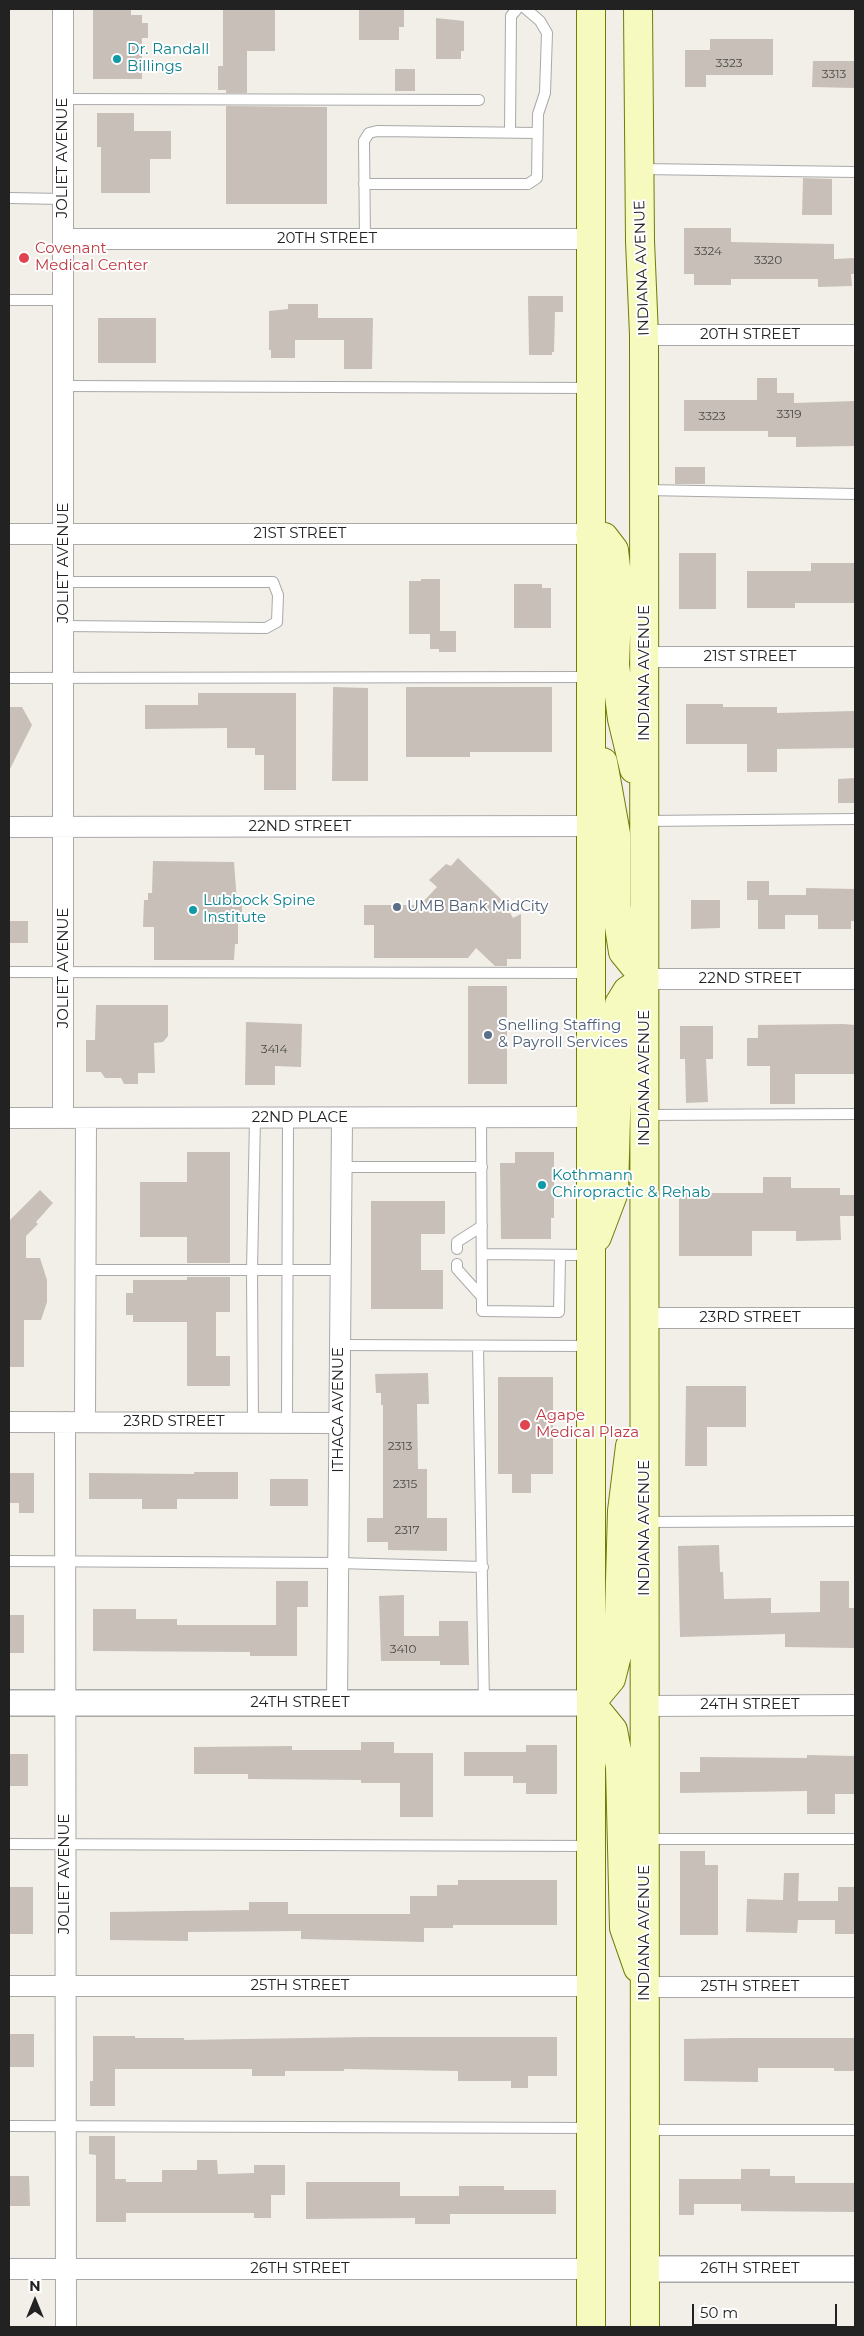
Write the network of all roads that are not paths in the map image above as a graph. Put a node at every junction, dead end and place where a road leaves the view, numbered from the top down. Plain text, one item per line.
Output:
1 (63, 9) edge
2 (517, 9) edge
3 (526, 9) edge
4 (591, 9) edge
5 (638, 9) edge
6 (63, 99) junction
7 (479, 100) dead end
8 (510, 132) junction
9 (537, 133) junction
10 (640, 169) junction
11 (855, 172) edge
12 (364, 184) junction
13 (9, 198) edge
14 (63, 199) junction
15 (64, 239) junction
16 (364, 239) junction
17 (590, 239) junction
18 (9, 300) edge
19 (64, 300) junction
20 (644, 335) junction
21 (855, 335) edge
22 (64, 386) junction
23 (590, 388) junction
24 (644, 490) junction
25 (855, 494) edge
26 (9, 534) edge
27 (64, 534) junction
28 (590, 534) junction
29 (64, 582) junction
30 (64, 626) junction
31 (644, 657) junction
32 (855, 657) edge
33 (64, 677) junction
34 (9, 678) edge
35 (590, 684) junction
36 (644, 817) junction
37 (855, 819) edge
38 (590, 826) junction
39 (9, 827) edge
40 (64, 827) junction
41 (9, 972) edge
42 (64, 972) junction
43 (590, 973) junction
44 (644, 979) junction
45 (855, 979) edge
46 (855, 1114) edge
47 (644, 1115) junction
48 (288, 1117) junction
49 (590, 1117) junction
50 (9, 1118) edge
51 (63, 1118) junction
52 (86, 1118) junction
53 (255, 1118) junction
54 (342, 1118) junction
55 (482, 1118) junction
56 (342, 1167) junction
57 (482, 1167) junction
58 (482, 1226) junction
59 (457, 1249) dead end
60 (482, 1254) junction
61 (560, 1255) junction
62 (591, 1255) junction
63 (457, 1264) dead end
64 (85, 1270) junction
65 (252, 1270) junction
66 (287, 1270) junction
67 (341, 1270) junction
68 (482, 1297) junction
69 (645, 1318) junction
70 (855, 1318) edge
71 (340, 1346) junction
72 (478, 1346) junction
73 (591, 1346) junction
74 (9, 1422) edge
75 (65, 1422) junction
76 (85, 1422) junction
77 (253, 1423) junction
78 (287, 1423) junction
79 (339, 1423) junction
80 (855, 1521) edge
81 (645, 1522) junction
82 (9, 1561) edge
83 (65, 1561) junction
84 (338, 1563) junction
85 (483, 1567) junction
86 (9, 1703) edge
87 (64, 1703) junction
88 (337, 1703) junction
89 (484, 1703) junction
90 (591, 1703) junction
91 (855, 1705) edge
92 (645, 1706) junction
93 (645, 1838) junction
94 (855, 1839) edge
95 (9, 1844) edge
96 (65, 1844) junction
97 (591, 1846) junction
98 (9, 1986) edge
99 (65, 1986) junction
100 (591, 1986) junction
101 (645, 1987) junction
102 (855, 1987) edge
103 (9, 2126) edge
104 (65, 2126) junction
105 (591, 2128) junction
106 (645, 2130) junction
107 (855, 2130) edge
108 (591, 2268) junction
109 (645, 2268) junction
110 (855, 2268) edge
111 (9, 2269) edge
112 (66, 2269) junction
113 (66, 2327) edge
114 (591, 2327) edge
115 (645, 2327) edge

1 - 6 street, JOLIET AVENUE
2 - 8 lane
3 - 9 lane
4 - 17 main road
5 - 10 main road, INDIANA AVENUE
6 - 7 lane
6 - 14 street, JOLIET AVENUE
8 - 9 lane
8 - 12 lane
9 - 12 lane
10 - 11 lane
10 - 20 main road, INDIANA AVENUE
12 - 16 lane
13 - 14 lane
14 - 15 street, JOLIET AVENUE
15 - 16 street, 20TH STREET
15 - 19 street, JOLIET AVENUE
16 - 17 street, 20TH STREET
17 - 23 main road
18 - 19 lane
19 - 22 street, JOLIET AVENUE
20 - 21 street, 20TH STREET
20 - 24 main road, INDIANA AVENUE
22 - 23 lane
22 - 27 street, JOLIET AVENUE
23 - 28 main road
24 - 25 lane
24 - 31 main road, INDIANA AVENUE
26 - 27 street, 21ST STREET
27 - 28 street, 21ST STREET
27 - 29 street, JOLIET AVENUE
28 - 35 main road
28 - 36 main road
29 - 30 street, JOLIET AVENUE
29 - 30 lane
30 - 33 street, JOLIET AVENUE
31 - 32 street, 21ST STREET
31 - 36 main road, INDIANA AVENUE
33 - 34 lane
33 - 35 lane
33 - 40 street, JOLIET AVENUE
35 - 38 main road
35 - 44 main road
36 - 37 lane
36 - 44 main road, INDIANA AVENUE
38 - 40 street, 22ND STREET
38 - 43 main road
39 - 40 street, 22ND STREET
40 - 42 street, JOLIET AVENUE
41 - 42 lane
42 - 43 lane
42 - 51 street, JOLIET AVENUE
43 - 49 main road
44 - 45 street, 22ND STREET
44 - 47 main road, INDIANA AVENUE
44 - 62 main road
46 - 47 lane
47 - 69 main road, INDIANA AVENUE
48 - 53 street, 22ND PLACE
48 - 54 street, 22ND PLACE
48 - 66 lane
49 - 55 street, 22ND PLACE
49 - 62 main road
50 - 51 street, 22ND PLACE
51 - 52 street, 22ND PLACE
52 - 53 street, 22ND PLACE
52 - 64 street
53 - 65 lane
54 - 55 street, 22ND PLACE
54 - 56 street, ITHACA AVENUE
55 - 57 lane
56 - 57 lane
56 - 67 street, ITHACA AVENUE
57 - 58 lane
58 - 59 lane
58 - 60 lane
60 - 61 lane
60 - 68 lane
61 - 62 lane
61 - 68 lane
62 - 73 main road
63 - 68 lane
64 - 65 lane
64 - 76 street
65 - 66 lane
65 - 77 lane
66 - 67 lane
66 - 78 lane
67 - 71 street, ITHACA AVENUE
69 - 70 street, 23RD STREET
69 - 81 main road, INDIANA AVENUE
69 - 90 main road
71 - 72 lane
71 - 79 street, ITHACA AVENUE
72 - 73 lane
72 - 85 lane
73 - 90 main road
74 - 75 street, 23RD STREET
75 - 76 street, 23RD STREET
75 - 83 street, JOLIET AVENUE
76 - 77 street, 23RD STREET
77 - 78 street, 23RD STREET
78 - 79 street, 23RD STREET
79 - 84 street, ITHACA AVENUE
80 - 81 lane
81 - 92 main road, INDIANA AVENUE
82 - 83 lane
83 - 84 lane
83 - 87 street, JOLIET AVENUE
84 - 85 lane
84 - 88 street, ITHACA AVENUE
85 - 89 lane
86 - 87 street, 24TH STREET
87 - 88 street, 24TH STREET
87 - 96 street, JOLIET AVENUE
88 - 89 street, 24TH STREET
89 - 90 street, 24TH STREET
90 - 97 main road
90 - 101 main road
91 - 92 street, 24TH STREET
92 - 93 main road, INDIANA AVENUE
93 - 94 lane
93 - 101 main road, INDIANA AVENUE
95 - 96 lane
96 - 97 lane
96 - 99 street, JOLIET AVENUE
97 - 100 main road
98 - 99 street, 25TH STREET
99 - 100 street, 25TH STREET
99 - 104 street, JOLIET AVENUE
100 - 105 main road
101 - 102 street, 25TH STREET
101 - 106 main road, INDIANA AVENUE
103 - 104 lane
104 - 105 lane
104 - 112 street, JOLIET AVENUE
105 - 108 main road
106 - 107 lane
106 - 109 main road, INDIANA AVENUE
108 - 112 street, 26TH STREET
108 - 114 main road
109 - 110 street, 26TH STREET
109 - 115 main road, INDIANA AVENUE
111 - 112 street, 26TH STREET
112 - 113 street, JOLIET AVENUE

